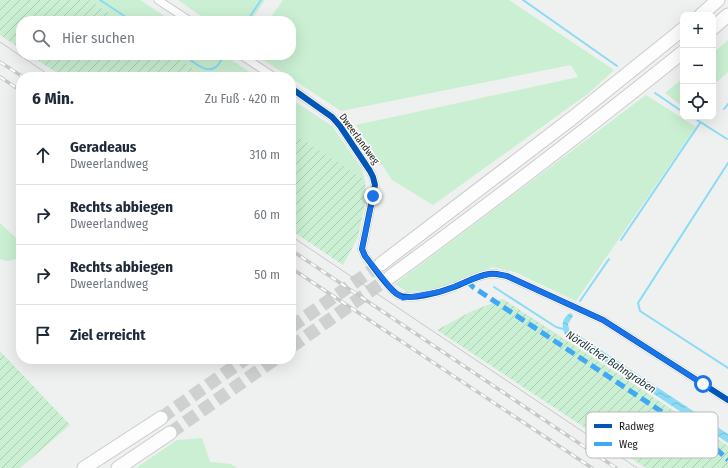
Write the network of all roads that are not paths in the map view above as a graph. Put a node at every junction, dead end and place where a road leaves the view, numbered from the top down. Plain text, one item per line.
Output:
1 (158, 0) edge
2 (718, 0) edge
3 (704, 12) edge
4 (728, 15) edge
5 (182, 16) edge
6 (716, 25) edge
7 (680, 31) edge
8 (680, 54) edge
9 (248, 60) edge
10 (266, 72) edge
11 (296, 92) edge
12 (381, 264) tunnel mouth
13 (390, 277) tunnel mouth
14 (728, 400) edge
15 (160, 418) tunnel mouth
16 (170, 433) tunnel mouth
17 (84, 468) edge
18 (118, 468) edge

1 - 5 street
2 - 3 highway
4 - 6 highway
7 - 12 highway
8 - 13 highway
9 - 10 street
11 - 14 street, Dweerlandweg
15 - 17 highway
16 - 18 highway

